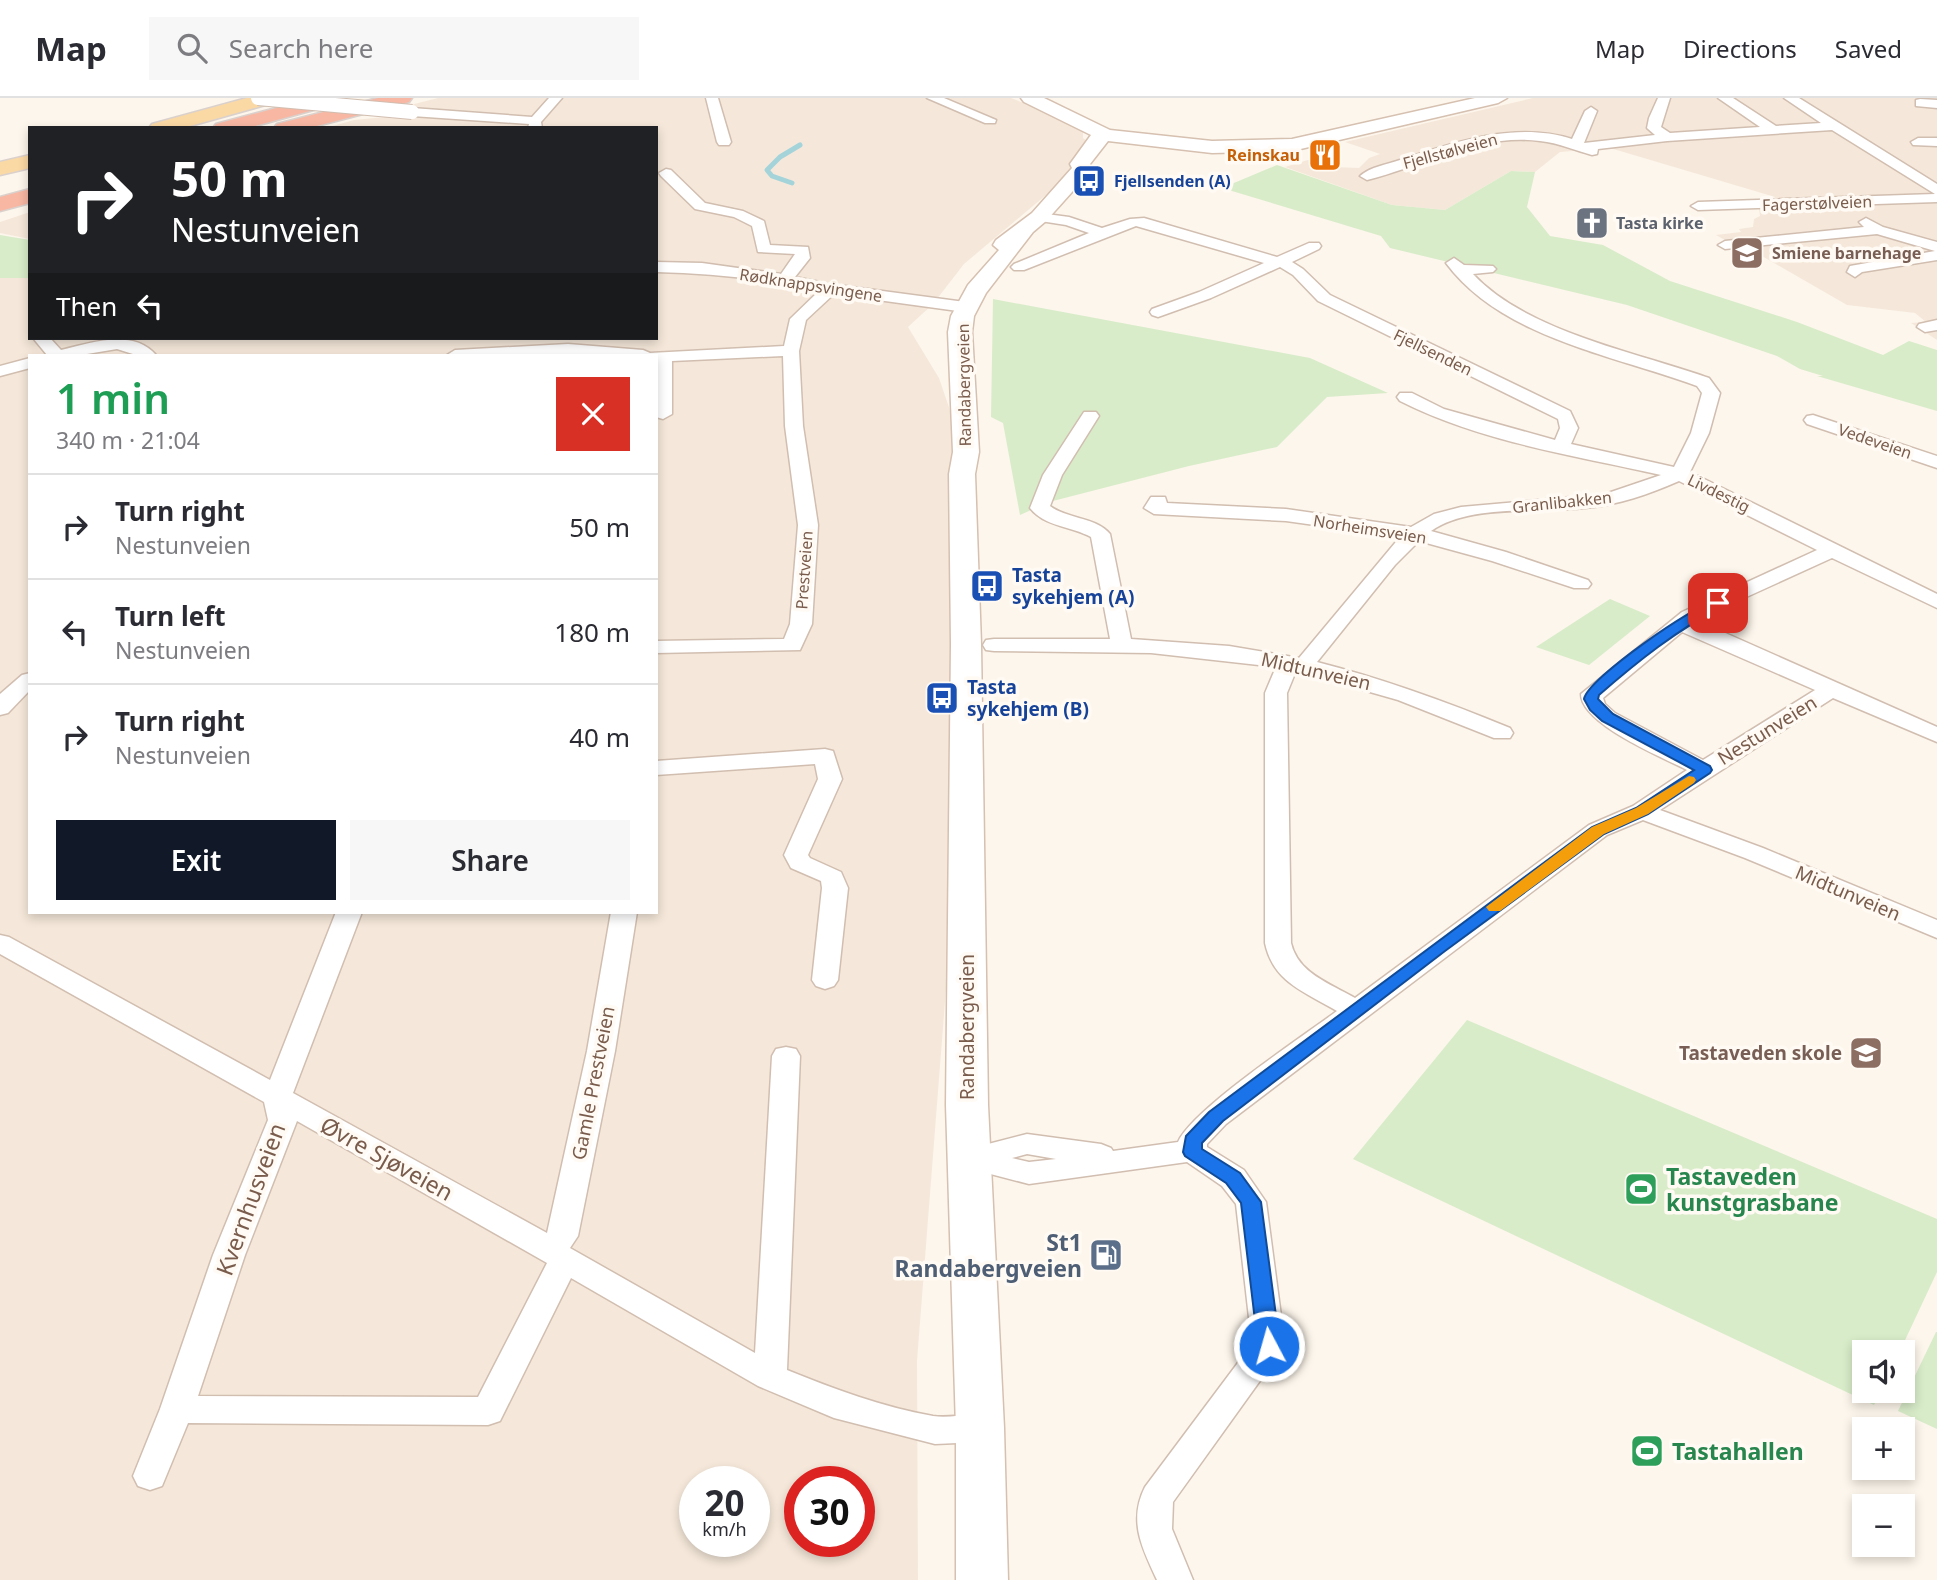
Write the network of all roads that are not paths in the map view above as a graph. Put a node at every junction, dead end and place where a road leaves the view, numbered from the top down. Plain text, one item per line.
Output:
1 (258, 98) edge
2 (269, 98) edge
3 (306, 98) edge
4 (336, 98) edge
5 (368, 98) edge
6 (555, 98) edge
7 (712, 98) edge
8 (933, 98) edge
9 (1030, 98) edge
10 (1040, 98) edge
11 (1498, 98) edge
12 (1664, 98) edge
13 (1724, 98) edge
14 (1790, 98) edge
15 (1920, 103) dead end
16 (1937, 104) edge
17 (407, 105) edge
18 (1591, 111) dead end
19 (990, 120) dead end
20 (535, 124) edge
21 (166, 126) edge
22 (211, 126) edge
23 (231, 126) edge
24 (272, 126) edge
25 (295, 126) edge
26 (1835, 126) junction
27 (1772, 129) junction
28 (1119, 134) junction
29 (1667, 137) junction
30 (724, 142) dead end
31 (1918, 142) dead end
32 (1937, 142) edge
33 (1584, 147) junction
34 (28, 162) edge
35 (0, 169) edge
36 (666, 173) dead end
37 (1367, 176) dead end
38 (28, 180) edge
39 (0, 187) edge
40 (1937, 190) edge
41 (28, 197) edge
42 (1753, 198) dead end
43 (1937, 198) edge
44 (1840, 203) junction
45 (0, 204) edge
46 (1772, 205) junction
47 (1698, 206) dead end
48 (1031, 225) junction
49 (1878, 230) junction
50 (1102, 233) junction
51 (1725, 245) dead end
52 (1314, 246) dead end
53 (1937, 247) edge
54 (763, 249) junction
55 (1937, 255) edge
56 (1277, 262) junction
57 (658, 267) edge
58 (1488, 269) dead end
59 (1855, 272) dead end
60 (787, 275) junction
61 (1048, 276) dead end
62 (830, 289) junction
63 (954, 306) junction
64 (1158, 312) dead end
65 (43, 340) edge
66 (790, 351) junction
67 (55, 354) edge
68 (67, 354) edge
69 (146, 354) edge
70 (474, 354) edge
71 (630, 354) edge
72 (660, 357) edge
73 (28, 364) edge
74 (0, 371) edge
75 (1406, 397) dead end
76 (663, 414) dead end
77 (1090, 416) dead end
78 (1813, 420) dead end
79 (1560, 448) junction
80 (1937, 462) edge
81 (1680, 474) junction
82 (1156, 504) dead end
83 (1415, 534) junction
84 (1833, 550) junction
85 (1581, 584) dead end
86 (1937, 602) edge
87 (1680, 623) junction
88 (994, 645) dead end
89 (1122, 646) junction
90 (658, 647) edge
91 (1296, 665) junction
92 (28, 681) edge
93 (1830, 690) junction
94 (0, 708) edge
95 (1502, 733) dead end
96 (1937, 735) edge
97 (658, 768) edge
98 (1704, 770) junction
99 (1642, 811) junction
100 (348, 914) edge
101 (624, 914) edge
102 (1937, 930) edge
103 (0, 943) edge
104 (825, 980) dead end
105 (1355, 1010) junction
106 (786, 1056) dead end
107 (277, 1098) junction
108 (1192, 1152) junction
109 (970, 1159) junction
110 (558, 1255) junction
111 (770, 1377) junction
112 (177, 1409) junction
113 (980, 1428) junction
114 (150, 1476) dead end
115 (982, 1580) edge
116 (1175, 1580) edge

1 - 17 street, bridge
2 - 21 main road
3 - 22 highway
4 - 23 highway
5 - 24 highway
6 - 20 street
7 - 30 street
8 - 19 street
9 - 28 main road
10 - 28 main road
11 - 28 main road
12 - 29 street
13 - 27 street
14 - 26 street
15 - 16 street
17 - 20 street
17 - 25 highway
18 - 33 street
26 - 27 street, Fjellstølveien
26 - 40 street
27 - 29 street, Fjellstølveien
28 - 48 main road, Randabergveien
29 - 33 street, Fjellstølveien
31 - 32 street
33 - 37 street, Fjellstølveien
34 - 35 main road
36 - 54 street
38 - 39 highway
41 - 45 highway
42 - 46 street
43 - 44 street, Fagerstølveien
44 - 46 street, Fagerstølveien
44 - 49 street
46 - 47 street, Fagerstølveien
48 - 50 street
48 - 63 main road, Randabergveien
49 - 51 street
49 - 53 street
50 - 56 street, Fjellsenden
50 - 61 street
52 - 56 street
54 - 60 street
54 - 60 street
55 - 59 street
56 - 64 street
56 - 79 street, Fjellsenden
57 - 60 street, Rødknappsvingene
58 - 81 street
60 - 62 street, Rødknappsvingene
62 - 63 street, Rødknappsvingene
62 - 66 street, Prestveien
63 - 109 main road, Randabergveien
65 - 67 street
66 - 72 street
66 - 90 street, Prestveien
68 - 69 street
70 - 71 street
72 - 76 street
73 - 74 street
75 - 79 street, Livdestig
77 - 89 street
78 - 80 street, Vedeveien
79 - 81 street, Livdestig
81 - 83 street, Granlibakken
81 - 84 street, Livdestig
82 - 83 street, Norheimsveien
83 - 85 street, Norheimsveien
83 - 91 street, Granlibakken
84 - 86 street, Livdestig
84 - 87 street, Nestunveien
87 - 93 street, Nestunveien
87 - 98 street, Nestunveien
88 - 89 street, Midtunveien
89 - 91 street, Midtunveien
91 - 95 street, Midtunveien
91 - 105 street, Granlibakken
92 - 94 street
93 - 96 street, Nestunveien
93 - 98 street, Nestunveien
97 - 104 street
98 - 99 street, Nestunveien
99 - 102 street, Midtunveien
99 - 105 street, Nestunveien
100 - 107 street, Kvernhusveien
101 - 110 street, Gamle Prestveien
103 - 107 street, Øvre Sjøveien
105 - 108 street, Nestunveien
106 - 111 street
107 - 110 street, Øvre Sjøveien
107 - 112 street, Kvernhusveien
108 - 109 street
108 - 116 street
109 - 113 main road, Randabergveien
110 - 111 street, Øvre Sjøveien
110 - 112 street, Gamle Prestveien
111 - 113 street, Øvre Sjøveien
112 - 114 street, Kvernhusveien
113 - 115 main road, Randabergveien

